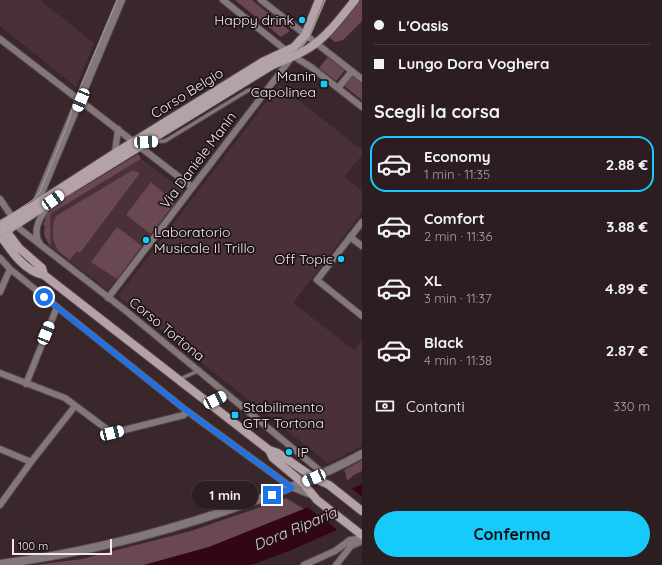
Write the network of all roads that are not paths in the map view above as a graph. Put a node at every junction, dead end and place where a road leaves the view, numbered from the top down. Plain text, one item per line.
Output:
1 (121, 0) edge
2 (223, 0) edge
3 (261, 0) edge
4 (319, 0) edge
5 (324, 0) edge
6 (354, 1) edge
7 (307, 36) junction
8 (0, 39) edge
9 (316, 43) junction
10 (290, 53) junction
11 (352, 71) junction
12 (362, 79) edge
13 (338, 88) junction
14 (260, 99) junction
15 (81, 100) junction
16 (362, 107) edge
17 (118, 129) junction
18 (140, 143) junction
19 (115, 153) junction
20 (192, 187) junction
21 (0, 199) edge
22 (53, 200) junction
23 (36, 204) junction
24 (14, 221) junction
25 (362, 222) edge
26 (1, 229) edge
27 (350, 237) junction
28 (41, 246) junction
29 (362, 246) edge
30 (0, 258) edge
31 (10, 269) junction
32 (0, 292) edge
33 (108, 298) junction
34 (57, 307) junction
35 (362, 316) edge
36 (198, 372) junction
37 (0, 373) edge
38 (178, 380) junction
39 (26, 384) junction
40 (226, 395) junction
41 (209, 404) junction
42 (76, 406) junction
43 (187, 411) junction
44 (0, 449) edge
45 (269, 450) junction
46 (362, 454) edge
47 (31, 462) junction
48 (324, 474) junction
49 (314, 478) junction
50 (303, 483) junction
51 (292, 488) junction
52 (314, 497) junction
53 (0, 505) edge
54 (362, 511) edge
55 (362, 536) edge
56 (362, 541) edge
57 (0, 564) edge
58 (305, 564) edge
59 (318, 565) edge
60 (336, 565) edge

1 - 15 street
2 - 10 street
3 - 7 street
4 - 7 main road
5 - 7 lane, Corso Belgio
6 - 9 main road, Corso Belgio
7 - 9 street
7 - 10 main road, Corso Belgio
8 - 15 street
9 - 10 main road, Corso Belgio
9 - 11 street
10 - 13 street
10 - 14 street, Via Daniele Manin
10 - 18 main road, Corso Belgio
11 - 12 street
11 - 13 street
13 - 16 street
14 - 18 lane, Corso Belgio
14 - 20 street, Via Daniele Manin
15 - 17 street
15 - 23 street
17 - 18 street
17 - 19 street
18 - 19 main road, Corso Belgio
18 - 20 street
18 - 22 main road, Corso Belgio
19 - 23 main road, Corso Belgio
20 - 33 street, Via Daniele Manin
21 - 24 street, Corso Tortona
22 - 24 main road, Corso Belgio
22 - 28 street
23 - 24 main road, Corso Belgio
24 - 26 main road, Corso Belgio
24 - 28 street, Corso Tortona
25 - 27 street
26 - 38 main road
27 - 29 street
27 - 35 street
28 - 33 street, Corso Tortona
30 - 31 street
31 - 32 street
31 - 34 street
33 - 36 street, Corso Tortona
34 - 39 street
34 - 43 street
36 - 38 lane
36 - 40 street, Corso Tortona
37 - 39 street
38 - 41 main road
39 - 42 street
40 - 41 lane
40 - 48 street, Corso Tortona
41 - 45 main road
42 - 43 street
42 - 47 street
43 - 51 street
44 - 47 street
45 - 49 main road
45 - 50 main road
46 - 48 street
47 - 53 street
48 - 49 street
49 - 50 street
49 - 54 main road
50 - 51 street
50 - 52 main road
51 - 52 street
51 - 57 street
52 - 55 main road
55 - 58 street
56 - 60 street
58 - 59 street

